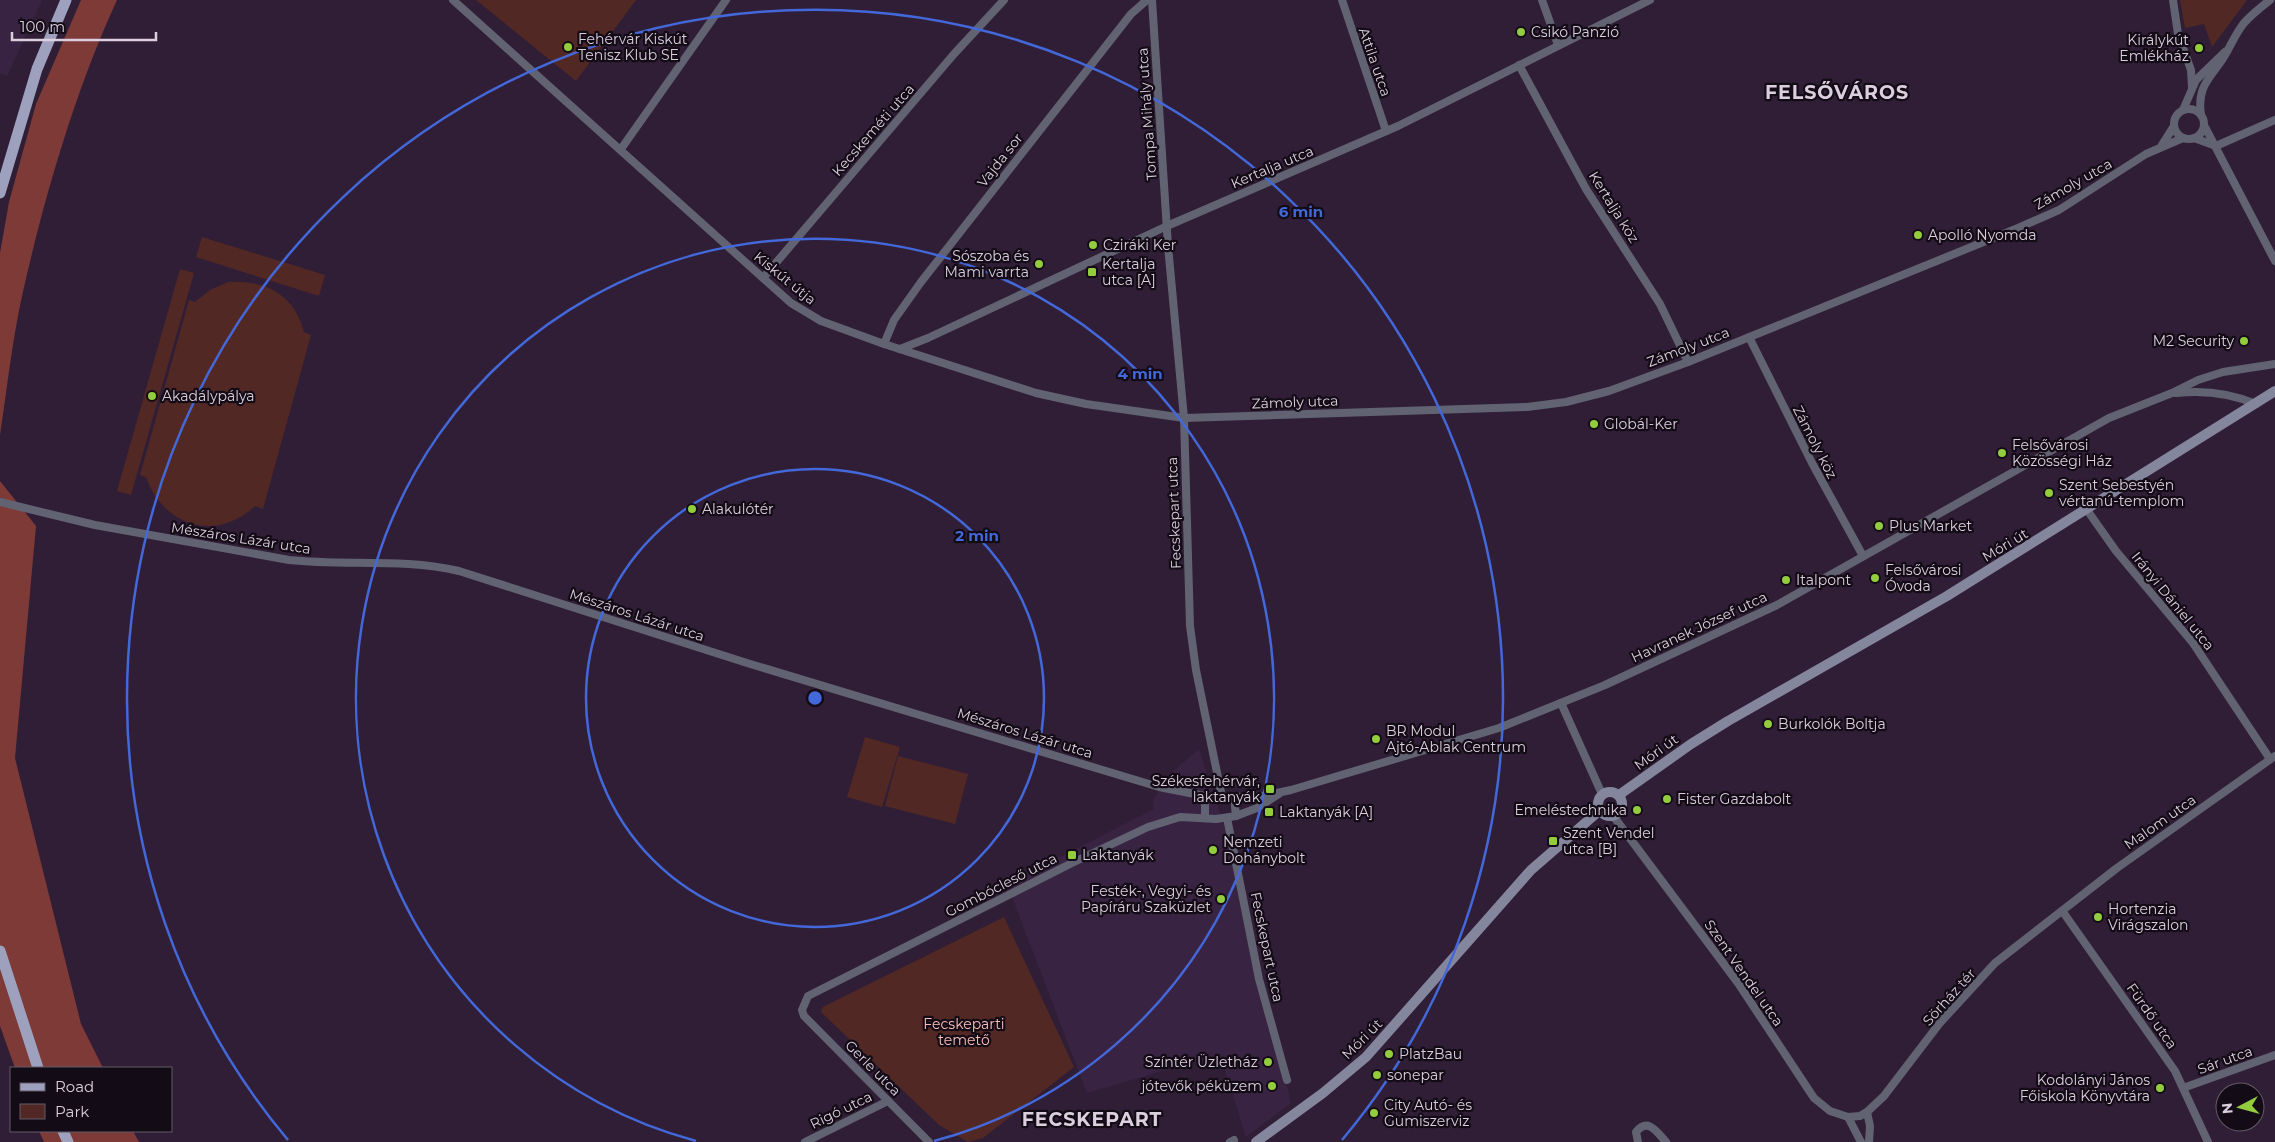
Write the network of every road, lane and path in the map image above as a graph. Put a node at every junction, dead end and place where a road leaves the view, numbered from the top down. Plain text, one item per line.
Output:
1 (66, 0) edge
2 (453, 0) edge
3 (726, 0) edge
4 (1004, 0) edge
5 (1147, 0) edge
6 (1152, 0) edge
7 (1342, 0) edge
8 (1542, 0) edge
9 (1650, 0) edge
10 (2173, 0) edge
11 (2270, 0) edge
12 (1558, 45) junction
13 (2226, 51) junction
14 (1519, 64) junction
15 (2192, 87) junction
16 (2183, 110) junction
17 (2201, 115) junction
18 (2275, 120) edge
19 (2204, 125) junction
20 (2174, 126) junction
21 (1386, 131) junction
22 (2183, 138) junction
23 (2194, 138) junction
24 (2162, 145) junction
25 (2216, 146) junction
26 (621, 149) junction
27 (0, 192) edge
28 (1167, 226) junction
29 (2275, 261) edge
30 (763, 278) junction
31 (1749, 337) junction
32 (884, 344) junction
33 (900, 349) junction
34 (1688, 362) junction
35 (2275, 364) edge
36 (2275, 391) edge
37 (2172, 393) junction
38 (2256, 404) junction
39 (1184, 418) junction
40 (0, 502) edge
41 (2088, 510) junction
42 (1863, 556) junction
43 (1561, 704) junction
44 (2272, 758) edge
45 (1282, 792) junction
46 (1602, 794) junction
47 (1619, 795) junction
48 (1205, 796) junction
49 (1222, 797) junction
50 (1234, 798) junction
51 (1599, 811) junction
52 (1236, 816) junction
53 (1614, 817) junction
54 (1205, 818) junction
55 (1227, 818) junction
56 (2063, 912) junction
57 (0, 951) edge
58 (802, 1010) joint
59 (2275, 1055) edge
60 (38, 1067) edge
61 (1288, 1080) dead end
62 (2183, 1088) junction
63 (888, 1101) junction
64 (1867, 1112) junction
65 (1848, 1117) junction
66 (805, 1142) edge
67 (929, 1142) edge
68 (1256, 1142) edge
69 (1638, 1142) edge
70 (1666, 1142) edge
71 (1861, 1142) edge
72 (1869, 1142) edge
73 (2208, 1142) edge

1 - 27 main road
2 - 26 street, Kiskút útja
3 - 26 street
4 - 30 street, Kecskeméti utca
5 - 32 street, Vajda sor
6 - 28 street, Tompa Mihály utca
7 - 21 street, Attila utca
8 - 12 street
9 - 12 street, Kertalja utca
10 - 15 street
11 - 13 street
12 - 14 street, Kertalja utca
13 - 15 street
13 - 17 street
14 - 21 street, Kertalja utca
14 - 34 street, Kertalja köz
15 - 16 street
16 - 17 street
16 - 20 street
17 - 19 street
18 - 25 street
19 - 23 street
19 - 25 street
20 - 22 street
20 - 24 street, Zámoly utca
21 - 28 street, Kertalja utca
22 - 23 street
22 - 24 street, Zámoly utca
23 - 25 street
24 - 31 street, Zámoly utca
25 - 29 street
26 - 30 street, Kiskút útja
28 - 33 street, Kertalja utca
28 - 39 street, Fecskepart utca
30 - 32 street, Kiskút útja
31 - 34 street, Zámoly utca
31 - 42 street, Zámoly köz
32 - 33 street, Kiskút útja
33 - 39 street, Kiskút útja
34 - 39 street, Zámoly utca
35 - 37 street
36 - 38 main road, Móri út
37 - 38 street
37 - 42 street, Havranek József utca
38 - 41 main road, Móri út
39 - 49 street, Fecskepart utca
40 - 48 street, Mészáros Lázár utca
41 - 44 street, Irányi Dániel utca
41 - 47 main road, Móri út
42 - 43 street, Havranek József utca
43 - 45 street, Havranek József utca
43 - 46 street
44 - 56 street, Malom utca
45 - 50 street, Havranek József utca
45 - 52 street, Gombócleső utca
46 - 47 main road
46 - 51 main road
47 - 53 main road
48 - 49 street, Havranek József utca
48 - 54 street
49 - 50 street, Havranek József utca
50 - 52 street
51 - 53 main road
51 - 68 main road, Móri út
52 - 55 street, Gombócleső utca
53 - 65 street, Szent Vendel utca
54 - 55 street, Gombócleső utca
54 - 58 street, Gombócleső utca
55 - 61 street, Fecskepart utca
56 - 62 street, Fürdő utca
56 - 64 street, Sörház tér
57 - 60 main road
58 - 63 street, Gerle utca
59 - 62 street, Sár utca
62 - 73 street, Fürdő utca
63 - 66 street, Rigó utca
63 - 67 street, Gerle utca
64 - 65 street
64 - 72 street
65 - 71 street
69 - 70 street

